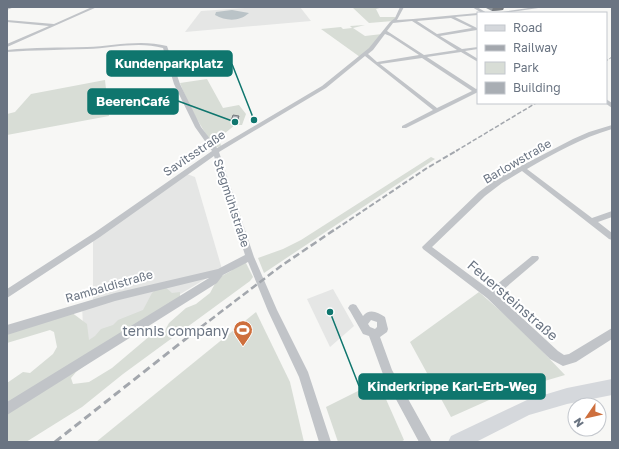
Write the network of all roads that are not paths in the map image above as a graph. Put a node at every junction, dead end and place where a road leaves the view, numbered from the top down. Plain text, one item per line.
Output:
1 (12, 7) edge
2 (95, 7) edge
3 (402, 7) edge
4 (474, 7) edge
5 (543, 7) edge
6 (7, 9) edge
7 (483, 12) edge
8 (505, 12) edge
9 (477, 14) edge
10 (452, 16) junction
11 (413, 20) junction
12 (7, 21) edge
13 (393, 22) junction
14 (54, 26) junction
15 (477, 30) edge
16 (385, 32) junction
17 (436, 34) junction
18 (7, 46) edge
19 (477, 48) edge
20 (461, 50) junction
21 (7, 51) edge
22 (366, 54) junction
23 (421, 56) junction
24 (477, 60) edge
25 (377, 63) junction
26 (477, 91) edge
27 (437, 111) junction
28 (404, 127) dead end
29 (612, 127) edge
30 (216, 152) junction
31 (522, 168) junction
32 (612, 214) edge
33 (592, 220) junction
34 (612, 237) edge
35 (426, 247) joint
36 (250, 257) junction
37 (535, 258) dead end
38 (220, 272) junction
39 (7, 294) edge
40 (490, 295) junction
41 (353, 308) dead end
42 (363, 323) junction
43 (7, 330) edge
44 (612, 333) edge
45 (373, 334) junction
46 (612, 387) edge
47 (7, 409) edge
48 (324, 442) edge
49 (426, 442) edge
50 (457, 442) edge

1 - 6 street
2 - 14 street
3 - 13 street, Savitsstraße
4 - 7 street
5 - 8 street
9 - 10 street
10 - 11 street
10 - 15 street
11 - 13 street
11 - 17 street
12 - 14 street
13 - 16 street, Savitsstraße
14 - 18 street
15 - 17 street
16 - 22 street, Savitsstraße
16 - 23 street
17 - 20 street
19 - 20 street
20 - 23 street
20 - 24 street
21 - 30 street, Stegmühlstraße
22 - 25 street
22 - 30 street, Savitsstraße
23 - 25 street
23 - 26 street
25 - 27 street
26 - 27 street
27 - 28 street
29 - 31 street, Barlowstraße
30 - 36 street, Stegmühlstraße
30 - 39 street, Savitsstraße
31 - 33 street
31 - 35 street, Barlowstraße
32 - 33 street
33 - 34 street
35 - 40 street, Feuersteinstraße
36 - 38 street
36 - 48 street, Stegmühlstraße
37 - 40 street
38 - 43 street, Rambaldistraße
38 - 47 street
40 - 44 street, Feuersteinstraße
41 - 42 street
42 - 45 street
42 - 45 street
45 - 49 street
46 - 50 main road

